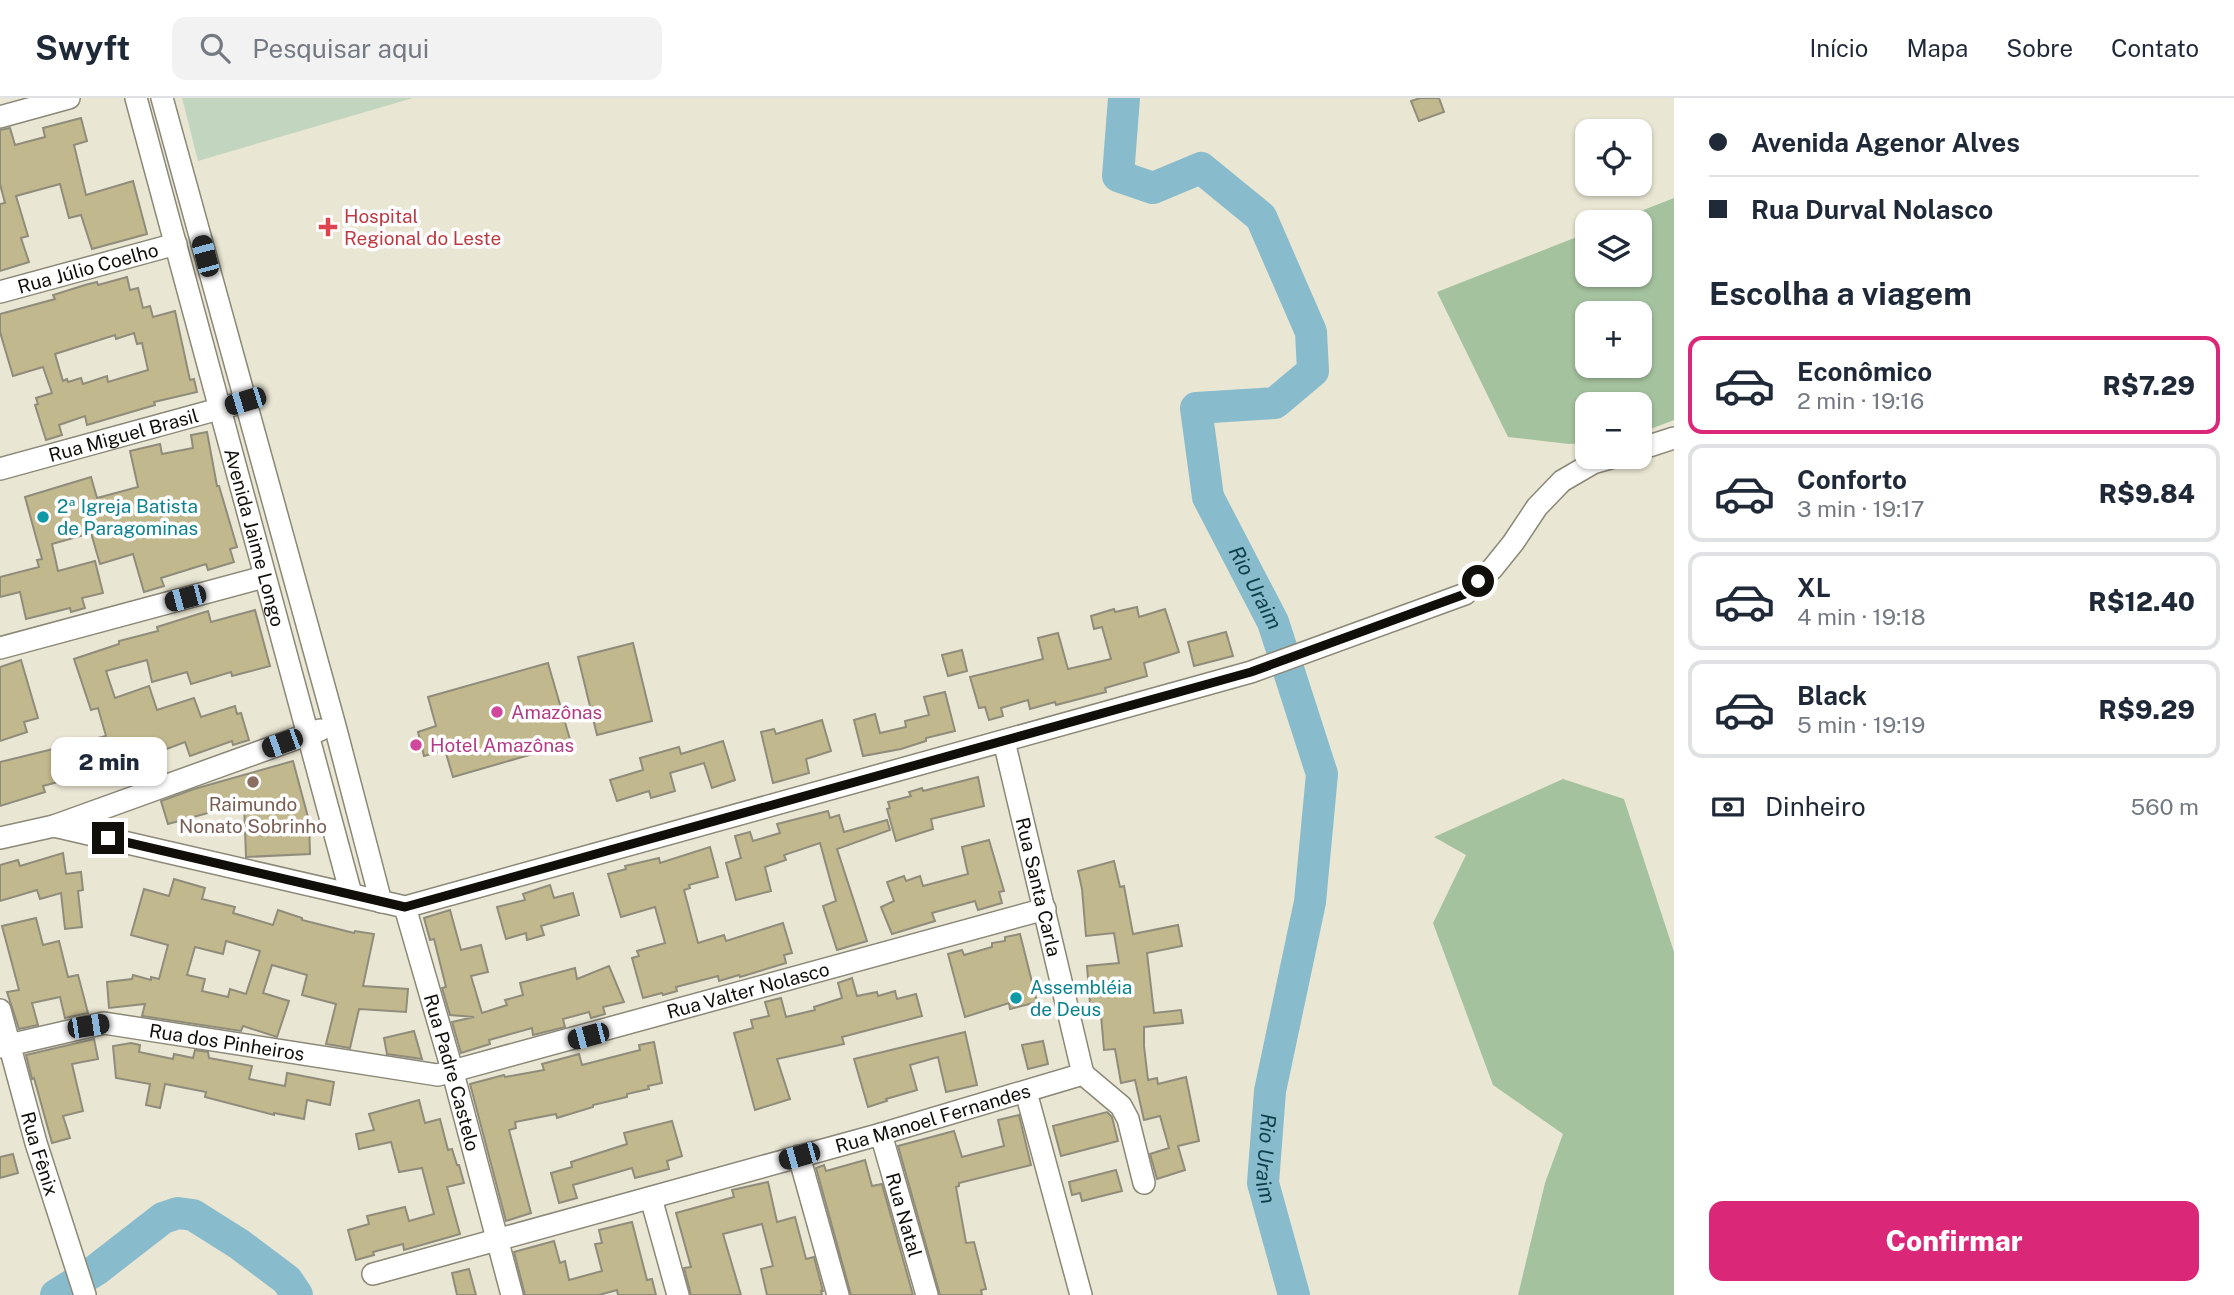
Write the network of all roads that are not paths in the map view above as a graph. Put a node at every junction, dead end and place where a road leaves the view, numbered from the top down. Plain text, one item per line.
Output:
1 (69, 98) edge
2 (135, 98) edge
3 (162, 98) edge
4 (0, 117) edge
5 (176, 244) junction
6 (0, 292) edge
7 (245, 401) junction
8 (220, 409) junction
9 (1674, 438) edge
10 (1652, 445) edge
11 (0, 469) edge
12 (1584, 469) edge
13 (264, 578) junction
14 (0, 648) edge
15 (335, 726) junction
16 (307, 734) junction
17 (1003, 741) junction
18 (54, 826) junction
19 (0, 838) edge
20 (352, 894) junction
21 (381, 902) junction
22 (405, 907) junction
23 (1045, 909) junction
24 (0, 1010) edge
25 (4, 1046) edge
26 (453, 1073) junction
27 (1083, 1074) junction
28 (1026, 1092) junction
29 (881, 1133) junction
30 (799, 1156) junction
31 (1144, 1183) dead end
32 (650, 1198) junction
33 (497, 1239) junction
34 (373, 1274) dead end
35 (84, 1290) edge
36 (512, 1295) edge
37 (678, 1295) edge
38 (838, 1295) edge
39 (927, 1295) edge
40 (1081, 1295) edge

1 - 4 street
2 - 5 street, Avenida Jaime Longo
3 - 7 street
5 - 6 street, Rua Júlio Coelho
5 - 8 street, Avenida Jaime Longo
7 - 8 street, Rua Miguel Brasil
7 - 15 street
8 - 11 street, Rua Miguel Brasil
8 - 13 street, Avenida Jaime Longo
9 - 10 street
12 - 17 street
13 - 14 street
13 - 16 street, Avenida Jaime Longo
15 - 16 street
15 - 21 street
16 - 18 street
16 - 20 street, Avenida Jaime Longo
17 - 22 street
17 - 23 street, Rua Santa Carla
18 - 19 street
18 - 20 street
20 - 21 street
21 - 22 street
22 - 26 street, Rua Padre Castelo
23 - 26 street, Rua Valter Nolasco
23 - 27 street, Rua Santa Carla
24 - 25 street, Rua Fênix
25 - 26 street, Rua dos Pinheiros
25 - 35 street, Rua Fênix
26 - 33 street, Rua Padre Castelo
27 - 28 street, Rua Manoel Fernandes
27 - 31 street
28 - 29 street, Rua Manoel Fernandes
28 - 40 street
29 - 30 street, Rua Manoel Fernandes
29 - 39 street, Rua Natal
30 - 32 street, Rua Manoel Fernandes
30 - 38 street
32 - 33 street, Rua Manoel Fernandes
32 - 37 street
33 - 34 street, Rua Manoel Fernandes
33 - 36 street, Rua Padre Castelo

